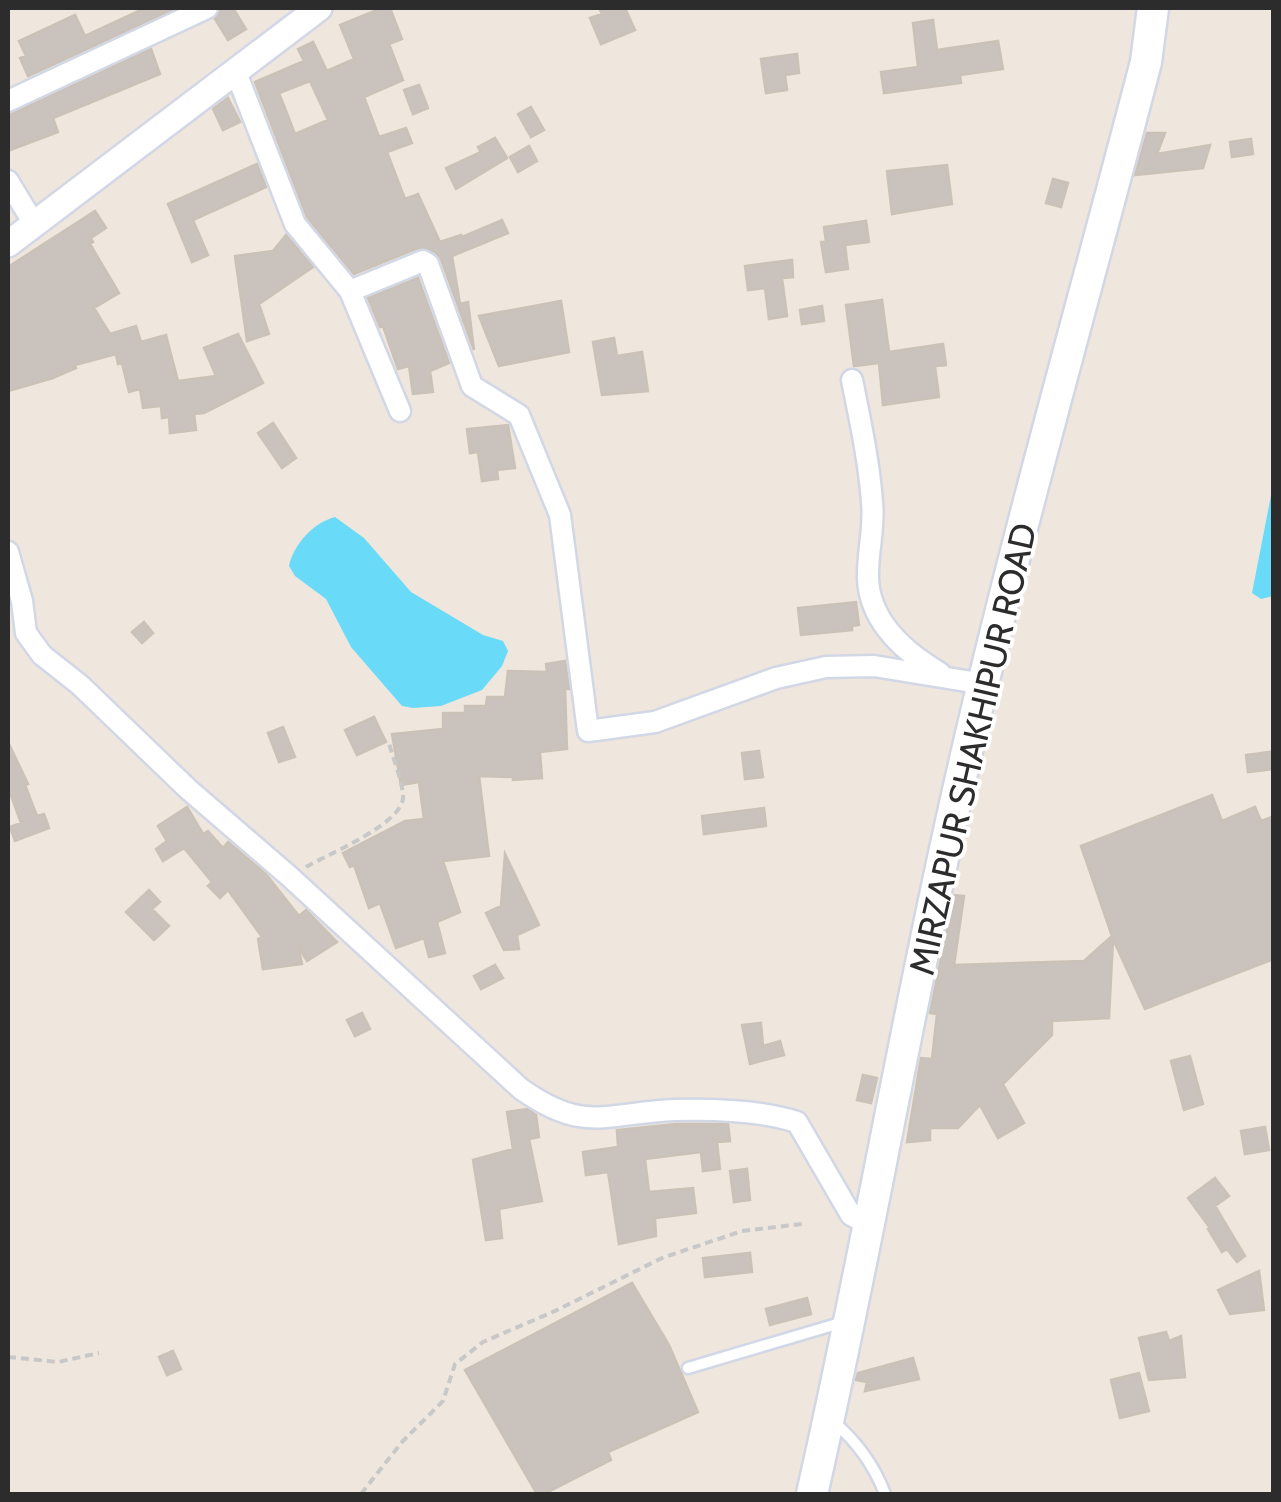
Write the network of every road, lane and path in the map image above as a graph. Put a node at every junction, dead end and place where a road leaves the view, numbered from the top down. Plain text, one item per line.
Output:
1 (207, 8) edge
2 (319, 8) edge
3 (1153, 8) edge
4 (234, 70) junction
5 (8, 101) edge
6 (8, 181) edge
7 (33, 222) junction
8 (8, 244) edge
9 (350, 290) junction
10 (852, 380) dead end
11 (400, 411) dead end
12 (8, 552) edge
13 (950, 679) junction
14 (984, 684) junction
15 (388, 743) dead end
16 (289, 876) junction
17 (802, 1224) dead end
18 (871, 1226) junction
19 (852, 1320) junction
20 (99, 1353) dead end
21 (8, 1357) edge
22 (688, 1368) dead end
23 (830, 1419) junction
24 (361, 1494) edge
25 (812, 1494) edge
26 (884, 1494) edge

1 - 5 street
2 - 4 street
3 - 14 main road, MIRZAPUR SHAKHIPUR ROAD
4 - 7 street
4 - 9 street
6 - 7 street
7 - 8 street
9 - 11 street
9 - 13 street
10 - 13 street
12 - 16 street
13 - 14 street
14 - 18 main road, MIRZAPUR SHAKHIPUR ROAD
15 - 16 path
16 - 18 street
17 - 24 path
18 - 19 main road, MIRZAPUR SHAKHIPUR ROAD
19 - 22 lane
19 - 23 main road, MIRZAPUR SHAKHIPUR ROAD
20 - 21 path
23 - 25 main road, MIRZAPUR SHAKHIPUR ROAD
23 - 26 lane

